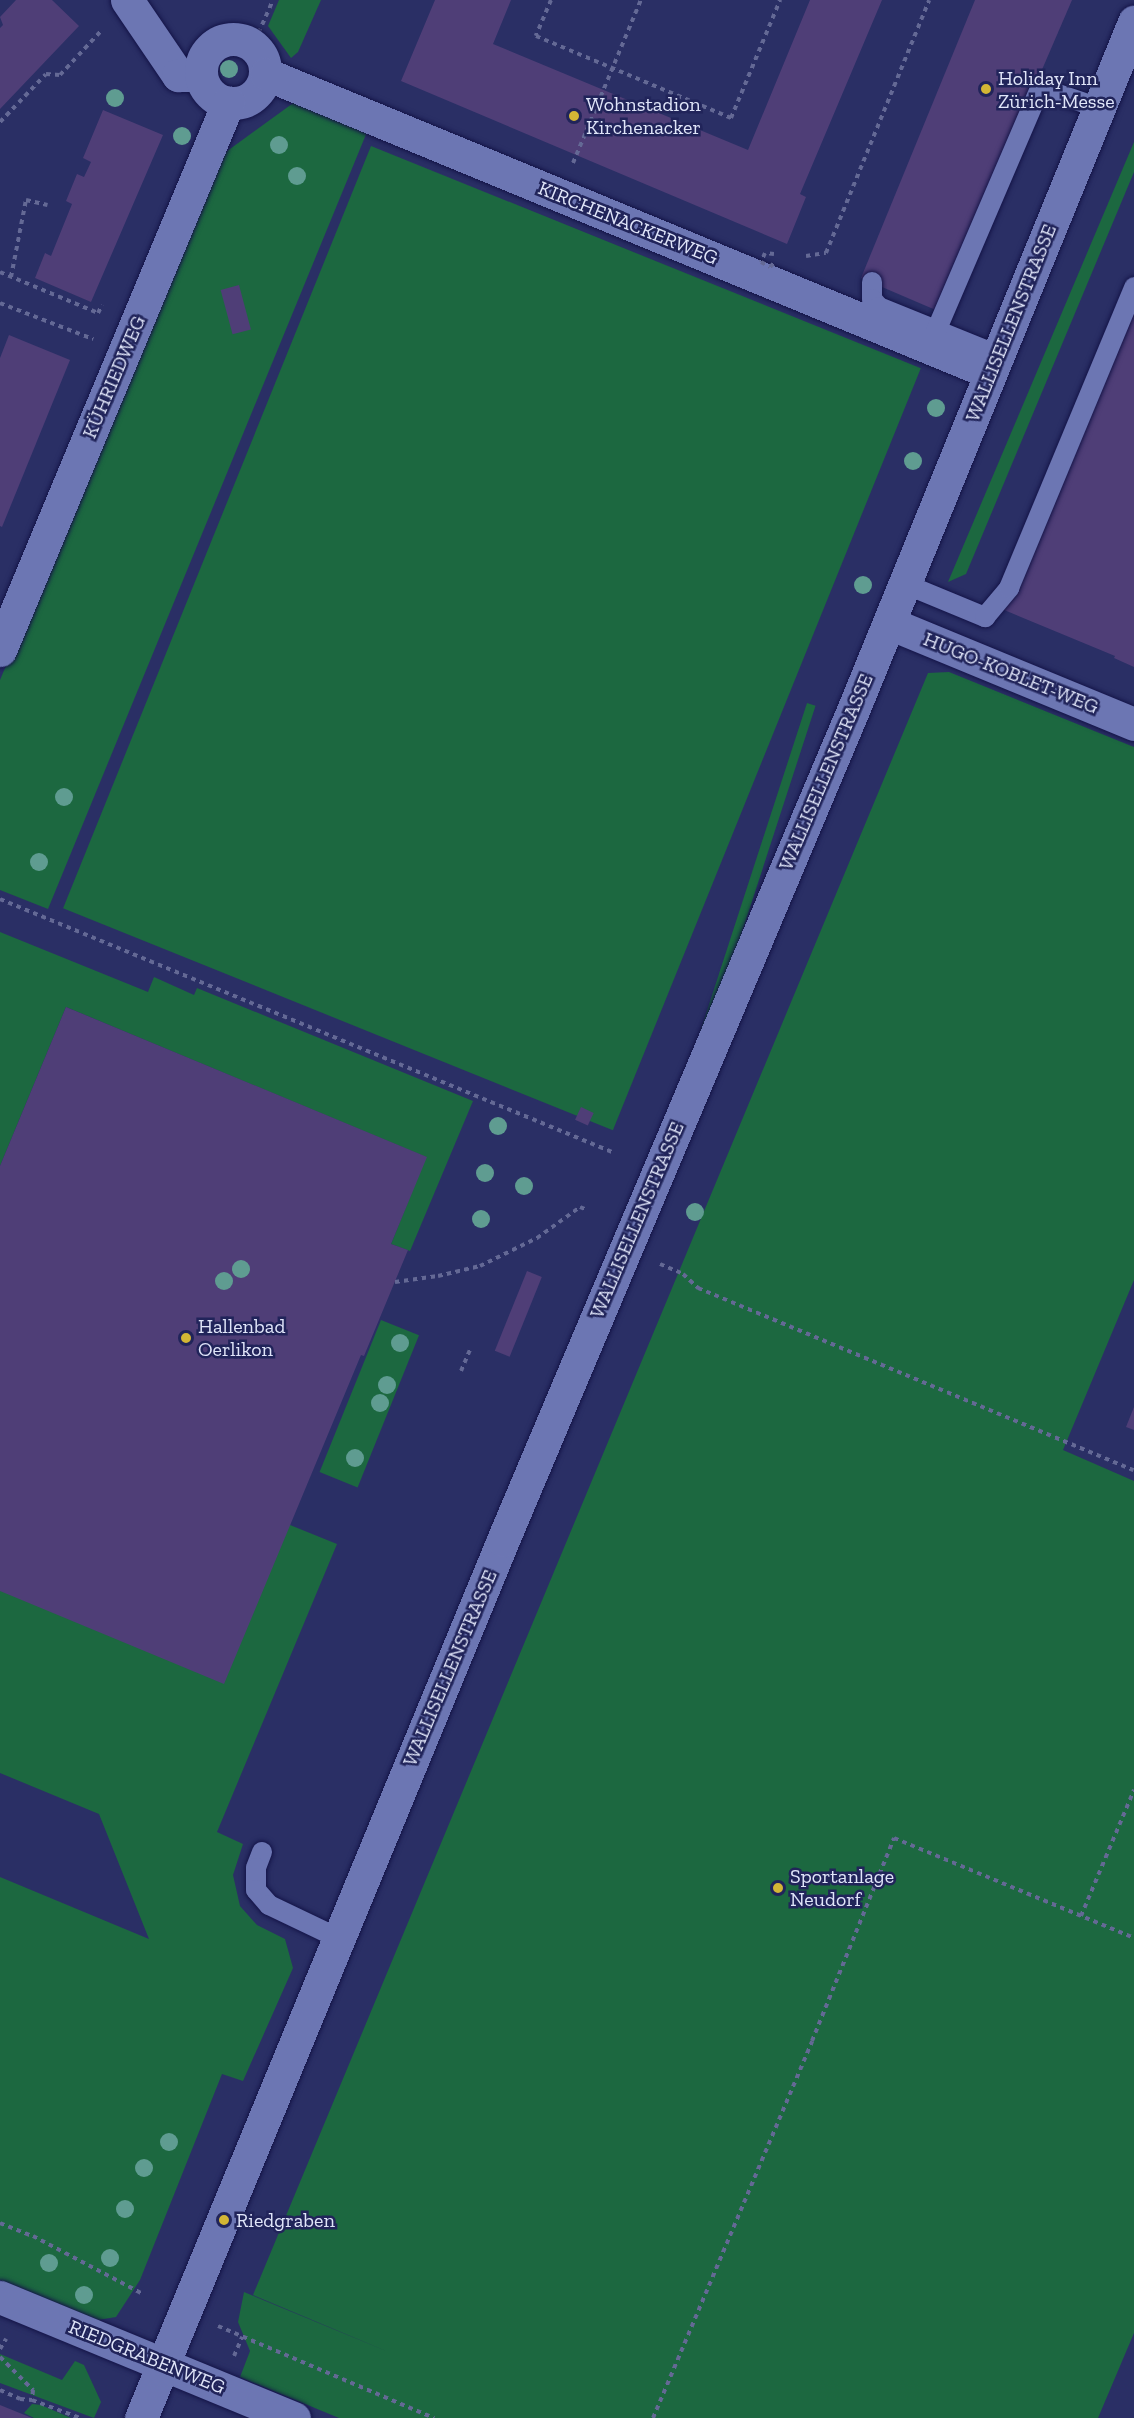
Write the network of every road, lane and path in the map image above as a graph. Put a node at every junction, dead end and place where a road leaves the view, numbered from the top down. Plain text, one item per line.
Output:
1 (127, 0) edge
2 (273, 0) edge
3 (551, 0) edge
4 (641, 0) edge
5 (780, 0) edge
6 (929, 0) edge
7 (1134, 22) edge
8 (102, 30) dead end
9 (259, 60) junction
10 (613, 68) junction
11 (201, 75) junction
12 (228, 103) junction
13 (1099, 108) junction
14 (0, 122) edge
15 (559, 195) junction
16 (47, 205) dead end
17 (774, 254) dead end
18 (796, 258) dead end
19 (786, 259) dead end
20 (0, 272) edge
21 (11, 277) junction
22 (872, 282) dead end
23 (1134, 287) edge
24 (0, 303) edge
25 (103, 303) dead end
26 (936, 331) junction
27 (124, 351) junction
28 (994, 364) junction
29 (904, 584) junction
30 (889, 623) junction
31 (0, 650) edge
32 (1134, 724) edge
33 (0, 899) edge
34 (480, 1097) junction
35 (478, 1103) dead end
36 (612, 1152) dead end
37 (587, 1210) dead end
38 (660, 1263) dead end
39 (395, 1282) dead end
40 (470, 1350) dead end
41 (461, 1371) dead end
42 (1134, 1470) edge
43 (1134, 1790) edge
44 (262, 1852) dead end
45 (1081, 1916) junction
46 (338, 1938) junction
47 (1134, 1938) edge
48 (0, 2223) edge
49 (141, 2293) dead end
50 (0, 2297) edge
51 (218, 2326) dead end
52 (242, 2337) junction
53 (0, 2357) edge
54 (164, 2364) junction
55 (230, 2365) dead end
56 (0, 2390) edge
57 (32, 2400) junction
58 (80, 2418) edge
59 (141, 2418) edge
60 (294, 2418) edge
61 (434, 2418) edge
62 (653, 2418) edge

1 - 11 street
2 - 9 path
3 - 10 path
4 - 10 path
5 - 10 path
6 - 18 path
7 - 13 street, WALLISELLENSTRASSE
8 - 14 path
9 - 11 street, KIRCHENACKERWEG
9 - 12 street
9 - 15 street, KIRCHENACKERWEG
10 - 15 path
11 - 12 street
12 - 27 street, KÜHRIEDWEG
13 - 26 lane
13 - 28 street, WALLISELLENSTRASSE
15 - 28 street, KIRCHENACKERWEG
16 - 21 path
17 - 19 path, bridge
20 - 21 path
21 - 25 path
22 - 26 lane
23 - 29 lane
24 - 27 path
26 - 28 lane
27 - 31 street, KÜHRIEDWEG
28 - 29 street, WALLISELLENSTRASSE
29 - 30 street, WALLISELLENSTRASSE
30 - 32 street, HUGO-KOBLET-WEG
30 - 46 street, WALLISELLENSTRASSE
33 - 34 path
34 - 35 path
34 - 36 path
37 - 39 path
38 - 42 path
40 - 41 path
43 - 45 path
44 - 46 lane
45 - 47 path
45 - 62 path
46 - 54 street, WALLISELLENSTRASSE
48 - 49 path
50 - 54 street, RIEDGRABENWEG
51 - 52 path
52 - 55 path
52 - 61 path
53 - 57 path
54 - 59 street, WALLISELLENSTRASSE
54 - 60 street, RIEDGRABENWEG
56 - 57 path
57 - 58 path

